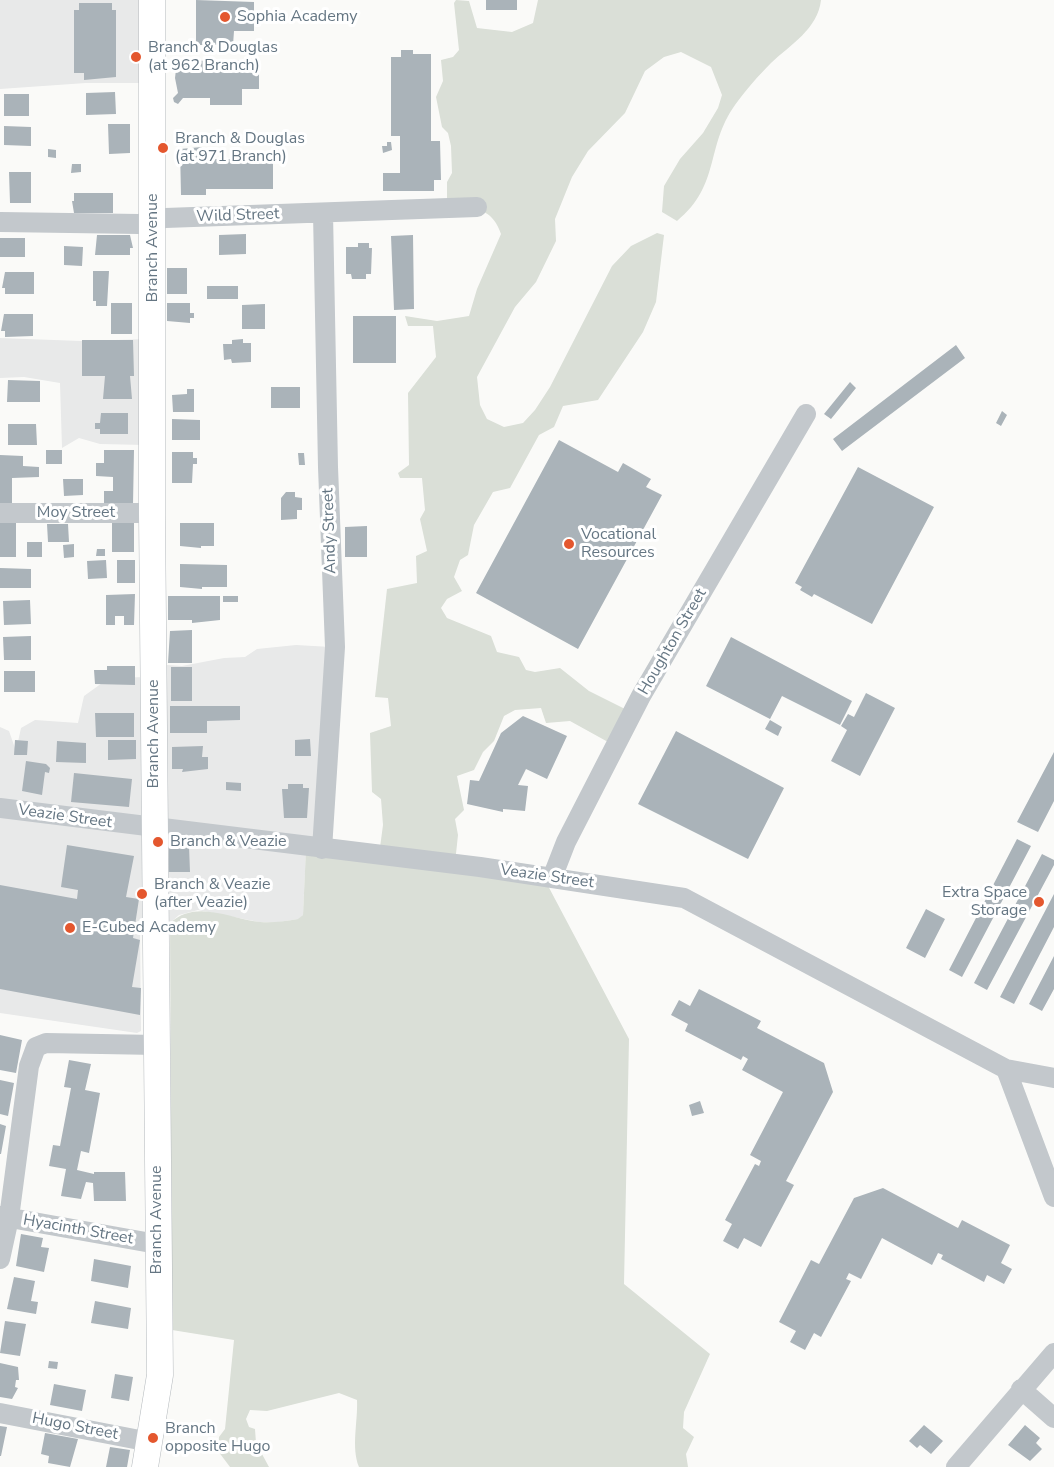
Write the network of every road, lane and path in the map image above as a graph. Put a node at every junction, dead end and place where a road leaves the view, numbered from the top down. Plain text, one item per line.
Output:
1 (152, 0) edge
2 (477, 207) dead end
3 (323, 213) junction
4 (153, 220) junction
5 (0, 222) edge
6 (806, 414) dead end
7 (0, 513) edge
8 (152, 513) junction
9 (0, 808) edge
10 (155, 829) junction
11 (322, 849) junction
12 (552, 878) junction
13 (157, 1045) junction
14 (1006, 1069) junction
15 (1054, 1078) edge
16 (1054, 1197) edge
17 (5, 1217) edge
18 (157, 1244) junction
19 (0, 1259) edge
20 (1054, 1353) edge
21 (1021, 1389) junction
22 (0, 1413) edge
23 (1054, 1418) edge
24 (150, 1442) junction
25 (146, 1467) edge
26 (956, 1467) edge

1 - 4 main road, Branch Avenue
2 - 3 street, Wild Street
3 - 4 street, Wild Street
3 - 11 street, Andy Street
4 - 5 street, Wild Street
4 - 8 main road, Branch Avenue
6 - 12 street, Houghton Street
7 - 8 street, Moy Street
8 - 10 main road, Branch Avenue
9 - 10 street, Veazie Street
10 - 11 street, Veazie Street
10 - 13 main road, Branch Avenue
11 - 12 street, Veazie Street
12 - 14 street, Veazie Street
13 - 17 street
13 - 18 main road, Branch Avenue
14 - 15 street, Veazie Street
14 - 16 street
17 - 18 street, Hyacinth Street
17 - 19 street
18 - 24 main road, Branch Avenue
20 - 21 street
21 - 23 street
21 - 26 street
22 - 24 street, Hugo Street
24 - 25 main road, Branch Avenue

